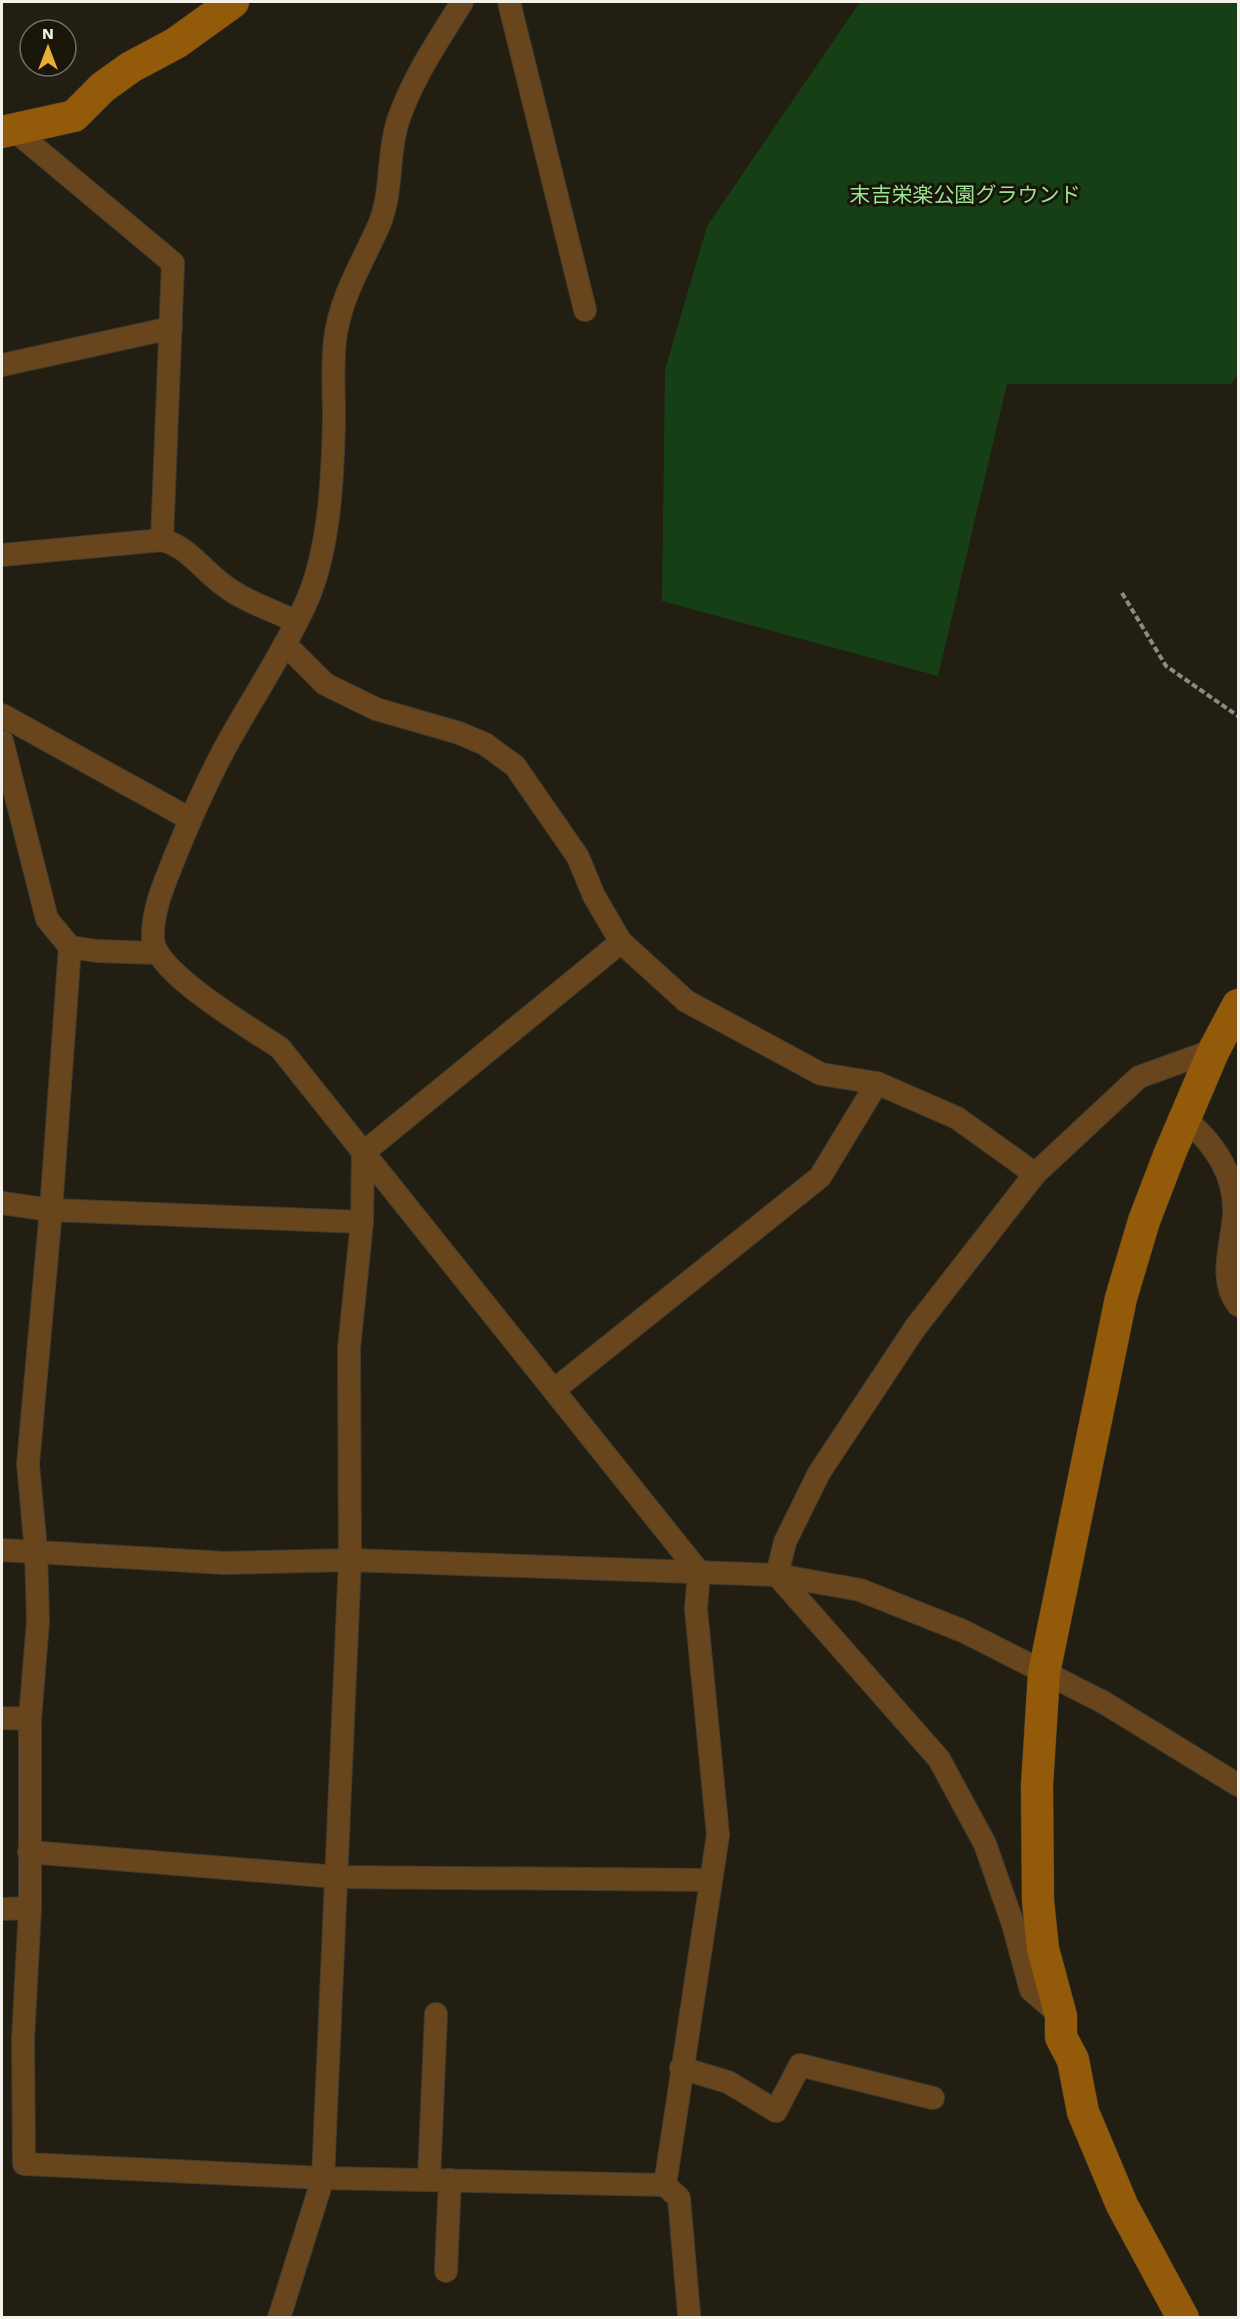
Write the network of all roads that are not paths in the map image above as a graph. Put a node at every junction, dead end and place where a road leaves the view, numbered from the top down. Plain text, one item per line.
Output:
1 (233, 2) edge
2 (462, 2) edge
3 (509, 2) edge
4 (8, 131) edge
5 (585, 310) dead end
6 (171, 328) junction
7 (2, 365) edge
8 (162, 540) junction
9 (2, 555) edge
10 (296, 622) junction
11 (285, 644) junction
12 (2, 715) edge
13 (2, 741) edge
14 (190, 819) junction
15 (621, 942) junction
16 (70, 947) junction
17 (156, 953) junction
18 (1239, 1005) edge
19 (1214, 1050) junction
20 (877, 1083) junction
21 (1185, 1119) junction
22 (363, 1153) junction
23 (1035, 1174) junction
24 (2, 1203) edge
25 (51, 1210) junction
26 (362, 1222) junction
27 (1239, 1305) edge
28 (554, 1390) junction
29 (2, 1550) edge
30 (36, 1551) junction
31 (350, 1560) junction
32 (699, 1572) junction
33 (777, 1575) junction
34 (1044, 1673) junction
35 (2, 1718) edge
36 (30, 1719) junction
37 (1239, 1785) edge
38 (29, 1852) junction
39 (337, 1876) junction
40 (711, 1880) junction
41 (30, 1908) junction
42 (2, 1909) edge
43 (436, 2014) dead end
44 (1061, 2016) junction
45 (681, 2068) junction
46 (933, 2098) dead end
47 (323, 2178) junction
48 (440, 2180) junction
49 (665, 2185) junction
50 (446, 2271) dead end
51 (689, 2314) dead end
52 (279, 2318) edge
53 (1183, 2318) edge

1 - 4 street
2 - 10 street
3 - 5 street
4 - 6 street
6 - 7 street
6 - 8 street
8 - 9 street
8 - 10 street
10 - 11 street
11 - 14 street
11 - 15 street
12 - 14 street
13 - 16 street
14 - 17 street
15 - 20 street
15 - 22 street
16 - 17 street
16 - 25 street
17 - 22 street
18 - 19 street
19 - 21 street
19 - 23 street
20 - 23 street
20 - 28 street
21 - 27 street
21 - 34 street
22 - 26 street
22 - 28 street
23 - 33 street
24 - 25 street
25 - 26 street
25 - 30 street
26 - 31 street
28 - 32 street
29 - 30 street
30 - 31 street
30 - 36 street
31 - 32 street
31 - 39 street
32 - 33 street
32 - 40 street
33 - 34 street
33 - 44 street
34 - 37 street
34 - 44 street
35 - 36 street
36 - 38 street
38 - 39 street
38 - 41 street
39 - 40 street
39 - 47 street
40 - 45 street
41 - 42 street
41 - 47 street
43 - 48 street
44 - 53 street
45 - 46 street
45 - 49 street
47 - 48 street
47 - 52 street
48 - 49 street
48 - 50 street
49 - 51 street

